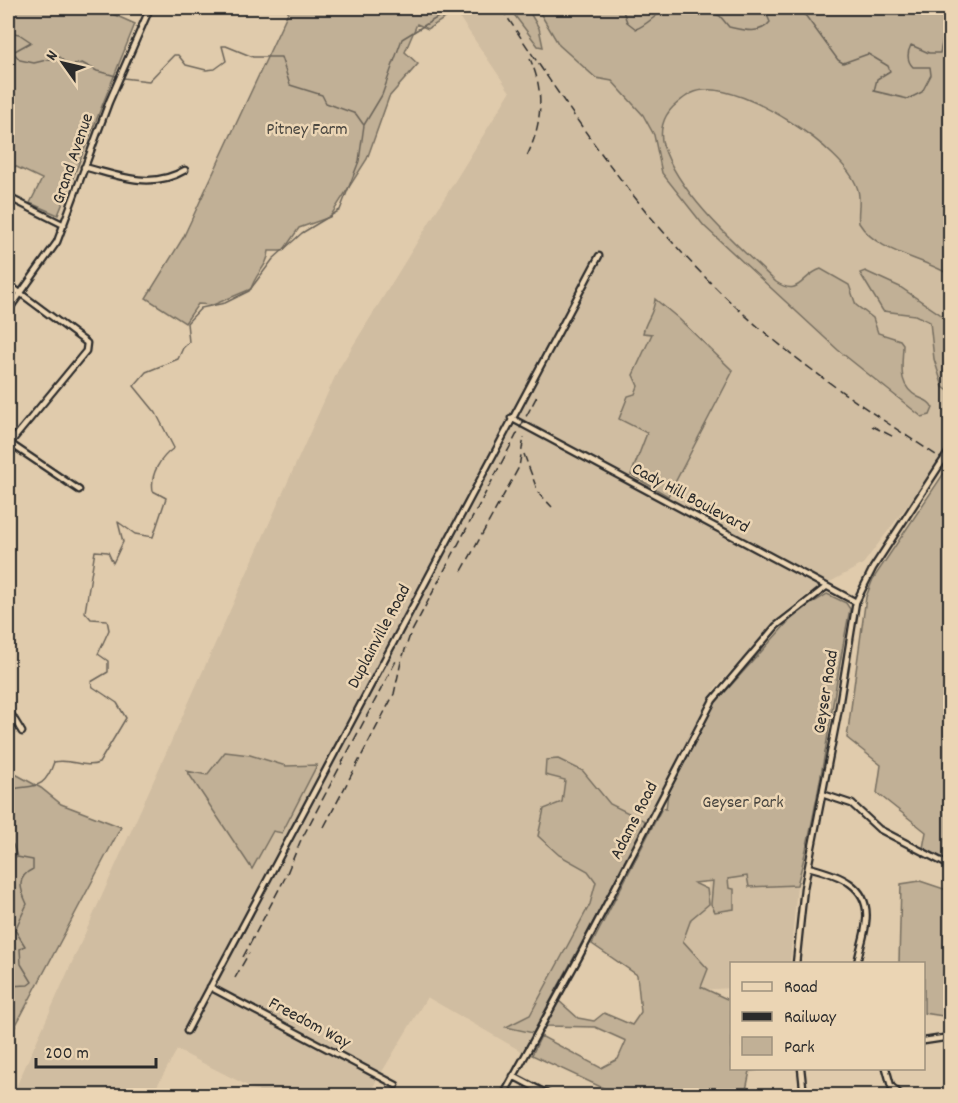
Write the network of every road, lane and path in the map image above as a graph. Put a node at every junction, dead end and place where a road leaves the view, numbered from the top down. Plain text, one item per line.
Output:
1 (150, 8) edge
2 (84, 167) junction
3 (185, 170) dead end
4 (8, 197) edge
5 (64, 225) junction
6 (598, 256) dead end
7 (8, 284) edge
8 (20, 294) junction
9 (8, 311) edge
10 (511, 418) junction
11 (950, 450) edge
12 (79, 490) dead end
13 (826, 587) junction
14 (855, 602) junction
15 (8, 709) edge
16 (22, 732) dead end
17 (822, 794) junction
18 (951, 866) edge
19 (808, 867) junction
20 (796, 962) edge
21 (857, 962) edge
22 (210, 987) junction
23 (187, 1031) dead end
24 (951, 1037) edge
25 (925, 1041) edge
26 (801, 1070) edge
27 (887, 1070) edge
28 (513, 1076) junction
29 (396, 1085) dead end
30 (503, 1095) edge
31 (551, 1095) edge
32 (804, 1095) edge
33 (902, 1095) edge

1 - 2 street, Grand Avenue
2 - 3 street
2 - 5 street, Grand Avenue
4 - 5 street
5 - 8 street, Grand Avenue
6 - 10 street, Duplainville Road
7 - 8 street
8 - 9 street, Grand Avenue
8 - 12 street
10 - 13 street, Cady Hill Boulevard
10 - 22 street, Duplainville Road
11 - 14 street, Geyser Road, bridge
13 - 14 street, Cady Hill Boulevard
13 - 28 street, Adams Road
14 - 17 street, Geyser Road
15 - 16 street
17 - 18 street
17 - 19 street, Geyser Road
19 - 20 street, Geyser Road
19 - 21 street
22 - 23 street, Duplainville Road
22 - 29 street, Freedom Way
24 - 25 street
26 - 32 street
27 - 33 street
28 - 30 street, Adams Road
28 - 31 street

